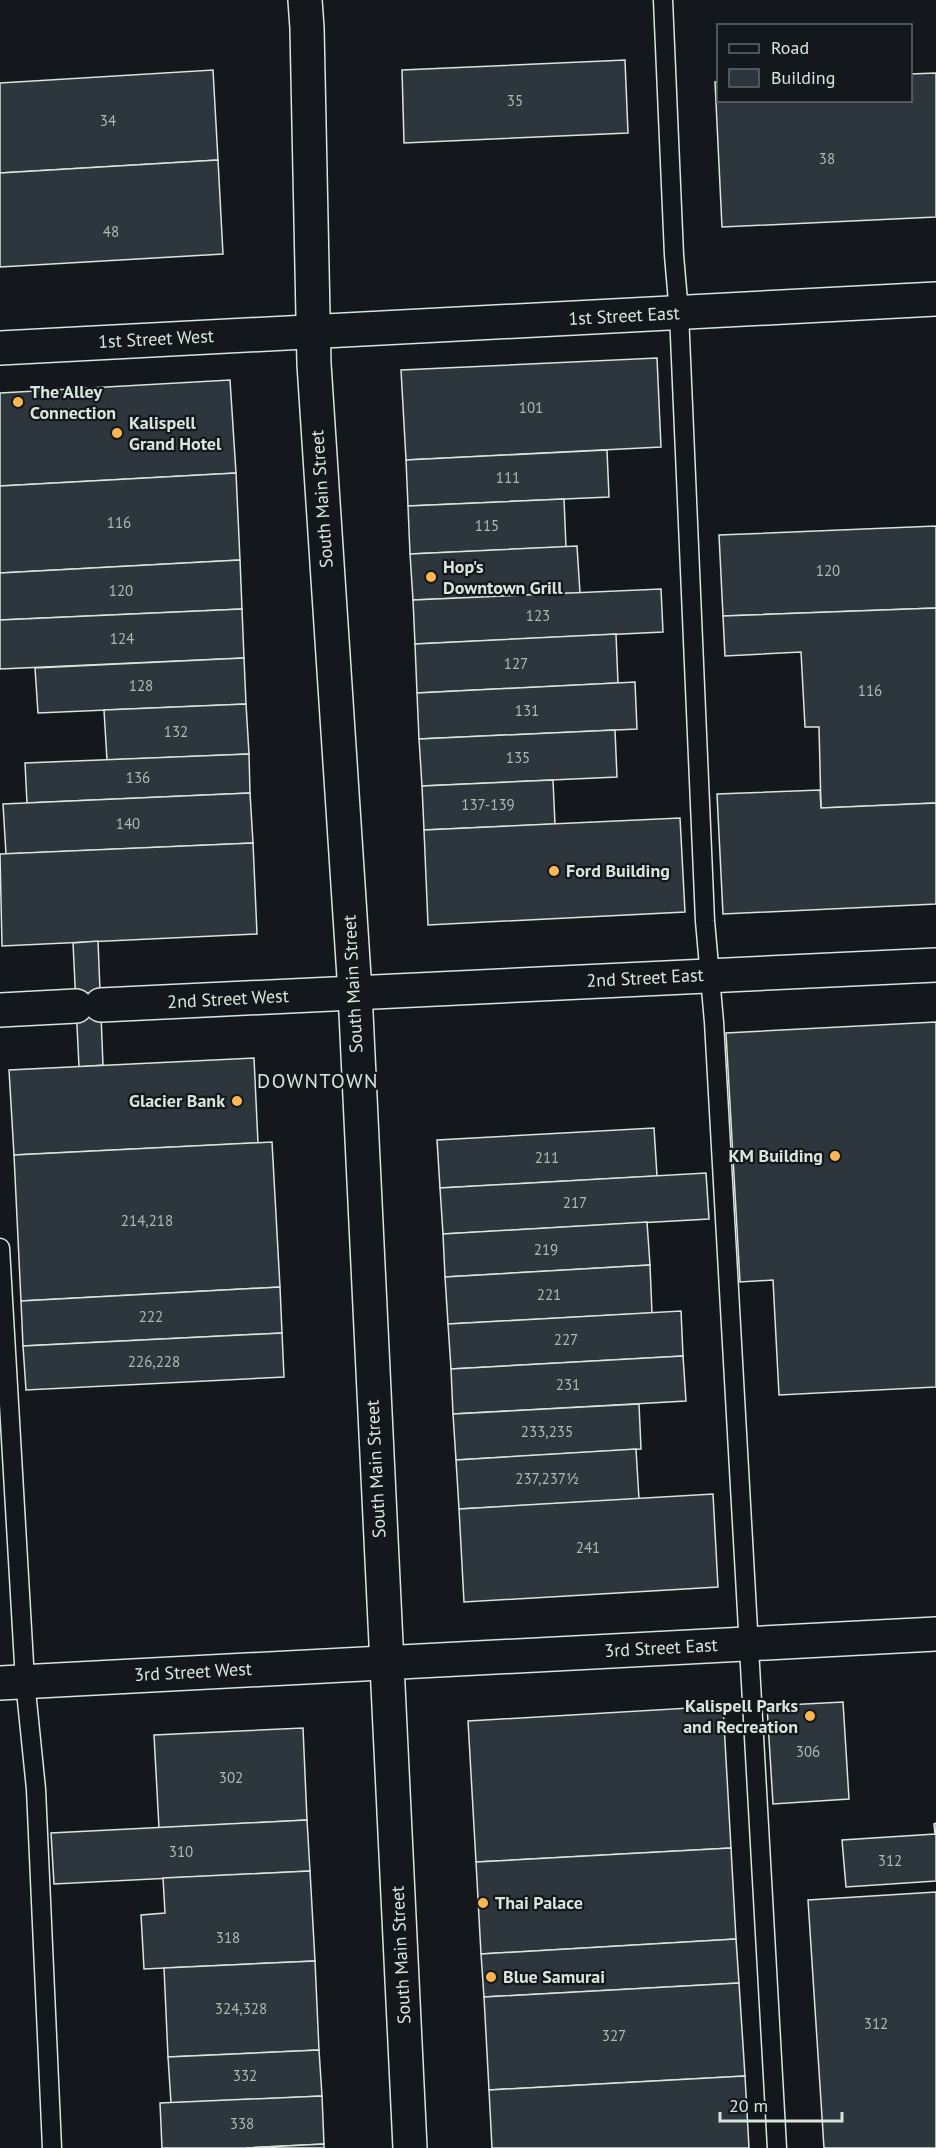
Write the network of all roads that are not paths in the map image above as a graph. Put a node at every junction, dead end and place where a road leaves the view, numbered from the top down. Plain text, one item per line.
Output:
1 (305, 0) edge
2 (663, 0) edge
3 (936, 299) edge
4 (679, 313) junction
5 (313, 333) junction
6 (0, 348) edge
7 (936, 965) edge
8 (710, 975) junction
9 (354, 992) junction
10 (0, 1010) edge
11 (0, 1248) edge
12 (936, 1634) edge
13 (750, 1644) junction
14 (385, 1662) junction
15 (13, 1682) edge
16 (52, 2148) edge
17 (410, 2148) edge
18 (777, 2148) edge

1 - 5 street, South Main Street
2 - 4 lane
3 - 4 street, 1st Street East
4 - 5 street, 1st Street East
4 - 8 lane
5 - 6 street, 1st Street West
5 - 9 street, South Main Street
7 - 8 street, 2nd Street East
8 - 9 street, 2nd Street East
8 - 13 lane
9 - 10 street, 2nd Street West
9 - 14 street, South Main Street
11 - 15 lane
12 - 13 street, 3rd Street East
13 - 14 street, 3rd Street East
13 - 18 lane
14 - 15 street, 3rd Street West
14 - 17 street, South Main Street
15 - 16 lane

